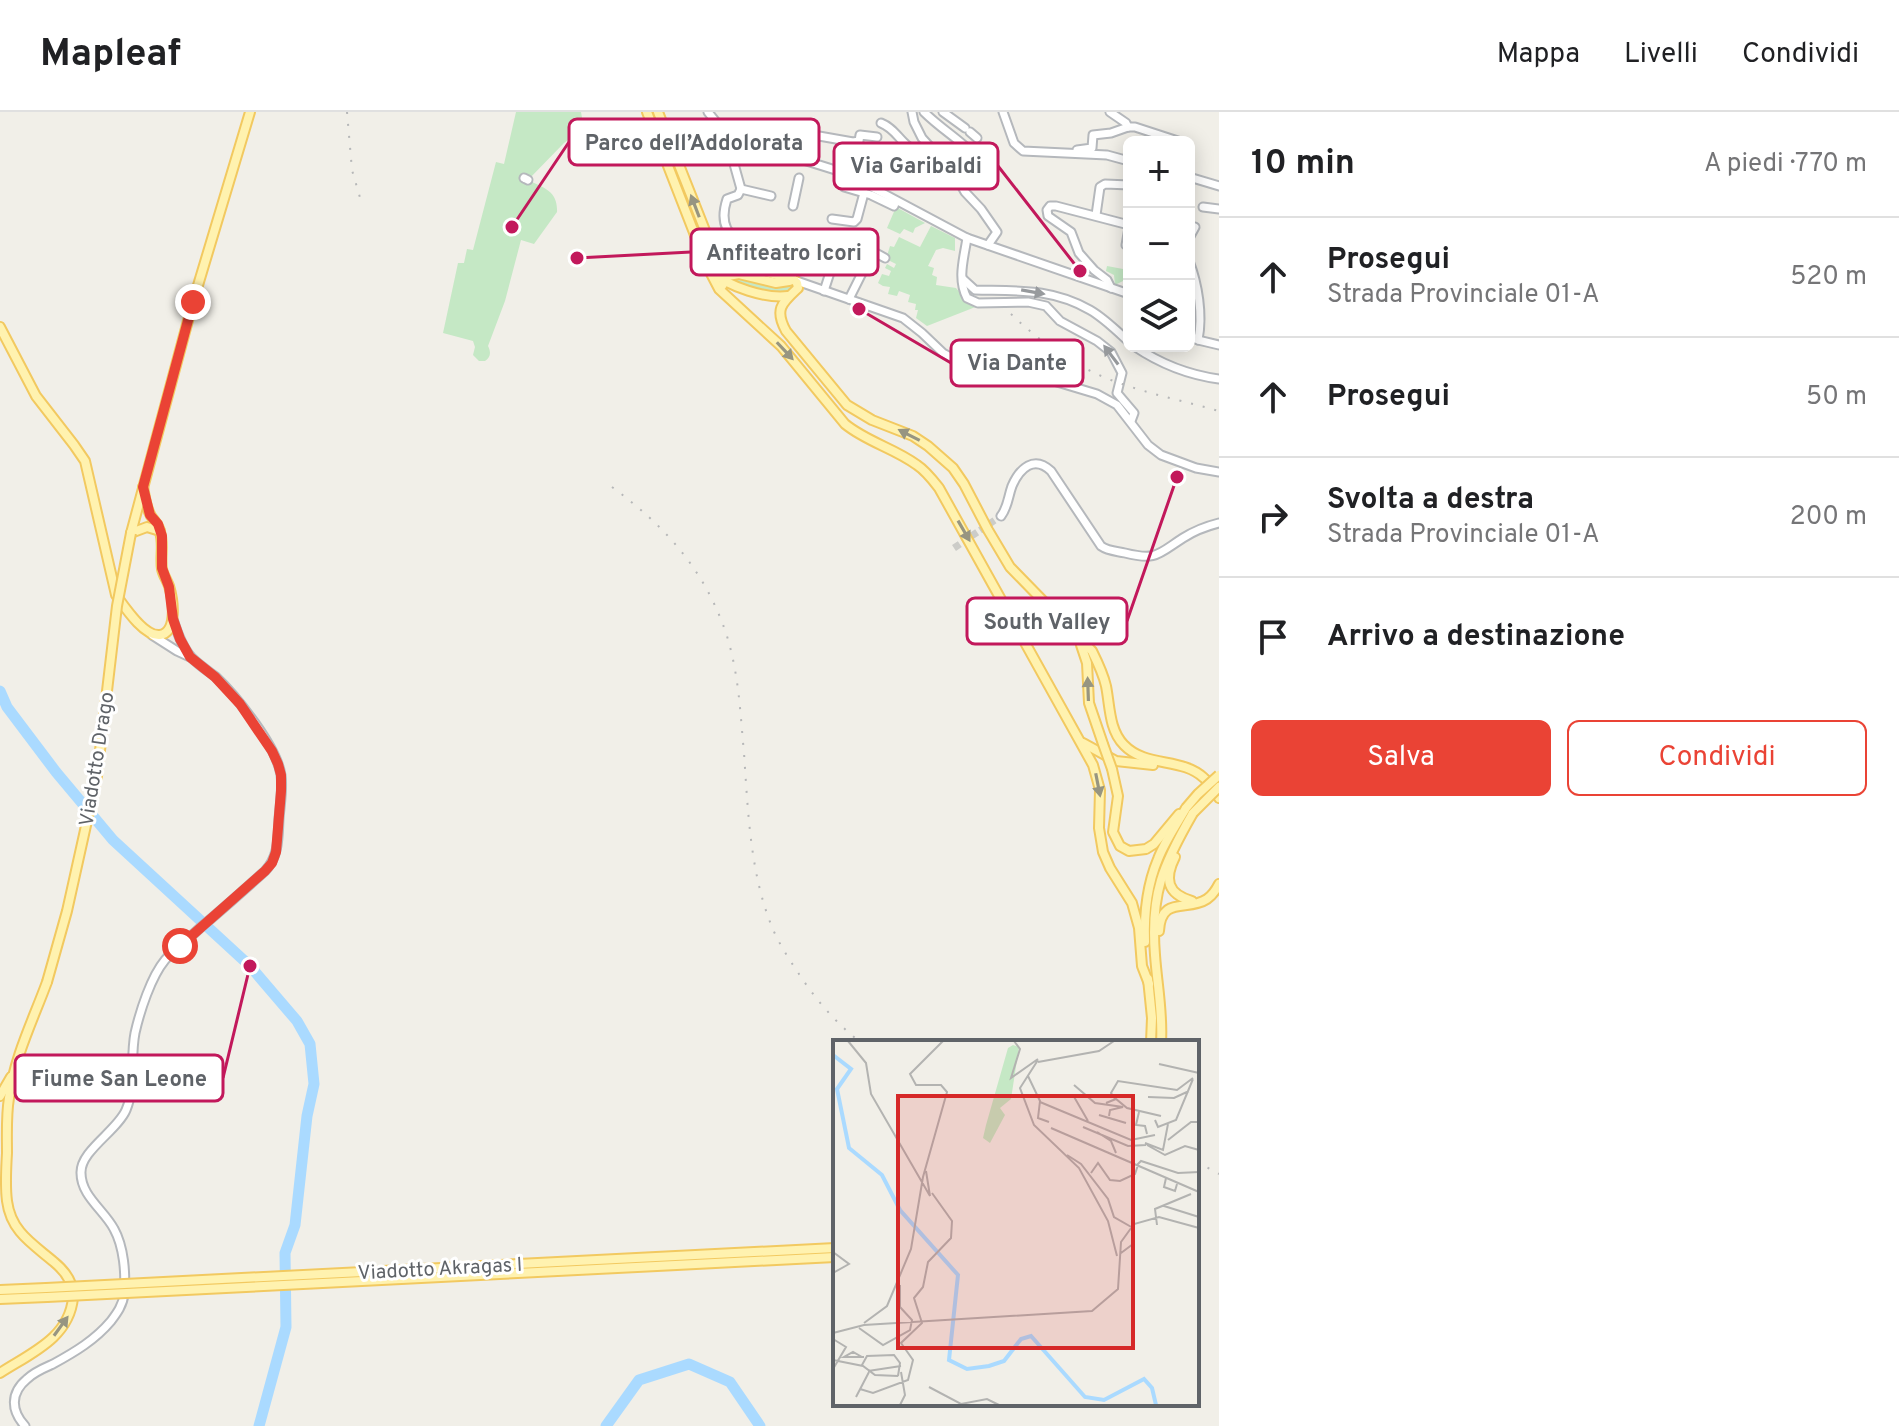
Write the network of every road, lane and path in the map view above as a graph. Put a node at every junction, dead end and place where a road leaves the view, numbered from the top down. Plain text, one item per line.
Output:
1 (250, 112) edge
2 (647, 112) edge
3 (658, 112) edge
4 (708, 112) edge
5 (912, 112) edge
6 (943, 112) edge
7 (1003, 112) edge
8 (1110, 112) edge
9 (929, 114) edge
10 (881, 123) dead end
11 (772, 124) dead end
12 (1128, 127) junction
13 (1164, 136) edge
14 (877, 137) dead end
15 (977, 138) dead end
16 (738, 141) junction
17 (930, 147) junction
18 (1073, 154) junction
19 (1123, 159) edge
20 (802, 160) junction
21 (980, 161) dead end
22 (1195, 179) edge
23 (1123, 185) edge
24 (1219, 186) edge
25 (844, 187) dead end
26 (741, 189) junction
27 (864, 193) junction
28 (771, 196) dead end
29 (896, 201) junction
30 (793, 206) dead end
31 (1203, 207) dead end
32 (1219, 209) edge
33 (1096, 215) junction
34 (832, 219) dead end
35 (1123, 224) edge
36 (967, 238) junction
37 (988, 245) junction
38 (783, 247) dead end
39 (838, 248) junction
40 (885, 258) dead end
41 (834, 260) junction
42 (862, 273) junction
43 (961, 277) junction
44 (1195, 277) edge
45 (794, 280) junction
46 (808, 285) junction
47 (723, 286) junction
48 (1111, 288) junction
49 (824, 291) junction
50 (1123, 292) edge
51 (792, 294) junction
52 (849, 299) junction
53 (0, 327) edge
54 (1123, 337) edge
55 (1195, 338) edge
56 (1198, 340) junction
57 (1219, 345) edge
58 (1144, 352) edge
59 (1219, 379) edge
60 (1131, 421) junction
61 (1219, 472) edge
62 (143, 487) junction
63 (150, 515) junction
64 (1001, 516) tunnel mouth
65 (135, 517) junction
66 (1219, 523) edge
67 (147, 527) junction
68 (160, 531) junction
69 (131, 533) junction
70 (173, 619) junction
71 (1075, 633) junction
72 (152, 635) junction
73 (190, 657) junction
74 (1081, 741) junction
75 (1174, 765) junction
76 (1219, 775) edge
77 (1219, 787) edge
78 (1219, 798) edge
79 (1189, 811) junction
80 (1219, 884) edge
81 (1201, 902) junction
82 (1157, 971) junction
83 (1149, 984) junction
84 (1151, 1040) edge
85 (1161, 1040) edge
86 (15, 1069) junction
87 (0, 1096) edge
88 (833, 1248) edge
89 (833, 1257) edge
90 (0, 1288) edge
91 (46, 1292) junction
92 (0, 1299) edge
93 (0, 1373) edge
94 (25, 1426) edge

1 - 62 main road, Viadotto Drago
2 - 47 main road
45 -> 3 main road
4 - 16 street
5 - 17 street
6 - 15 street
7 - 18 street
8 - 12 street
9 - 21 street
10 - 17 street
11 - 14 street
12 - 13 street
12 - 18 street
16 - 20 street
16 - 26 street
17 - 37 street
18 - 19 street
20 - 29 street
20 - 30 street
22 - 24 street
23 - 33 street
25 - 27 street
26 - 28 street
26 - 38 street
27 - 29 street
27 - 34 street
29 - 36 street
31 - 32 street
33 - 35 street
33 - 48 street
36 - 37 street
36 - 43 street
37 - 48 street
39 - 40 street
39 - 41 street
39 - 42 street
41 - 42 street
41 - 49 street
42 - 52 street
43 -> 54 street
60 -> 43 street
44 - 56 street
45 - 46 street
45 - 47 main road
45 - 51 main road
46 - 49 street
46 - 51 street
47 - 51 main road
47 -> 74 main road
48 - 50 street
49 - 52 street
71 -> 51 main road
52 - 60 street
53 - 72 main road
55 - 56 street
56 - 57 street
58 - 59 street
60 - 61 street
62 - 63 main road
62 - 65 main road, Viadotto Drago
63 - 65 main road
63 - 68 main road
64 - 66 street
65 - 67 main road
65 - 69 main road, Viadotto Drago
67 - 68 main road
67 - 69 main road
68 - 70 main road
69 - 86 main road, Viadotto Drago, bridge
70 - 72 main road
70 - 73 street
71 - 75 main road
79 -> 71 main road, bridge
72 - 73 street
73 - 94 street
74 - 75 main road
74 -> 83 main road
75 - 78 main road
76 - 79 main road, bridge
77 - 79 main road, bridge
79 - 81 main road
79 - 82 main road
79 - 83 main road
80 - 81 main road
81 - 82 main road
82 - 85 main road
83 - 84 main road
86 - 87 main road
93 -> 86 main road
88 - 91 main road, Viadotto Akragas I, bridge
89 - 91 main road, Viadotto Akragas I, bridge
90 - 91 main road
91 - 92 main road

